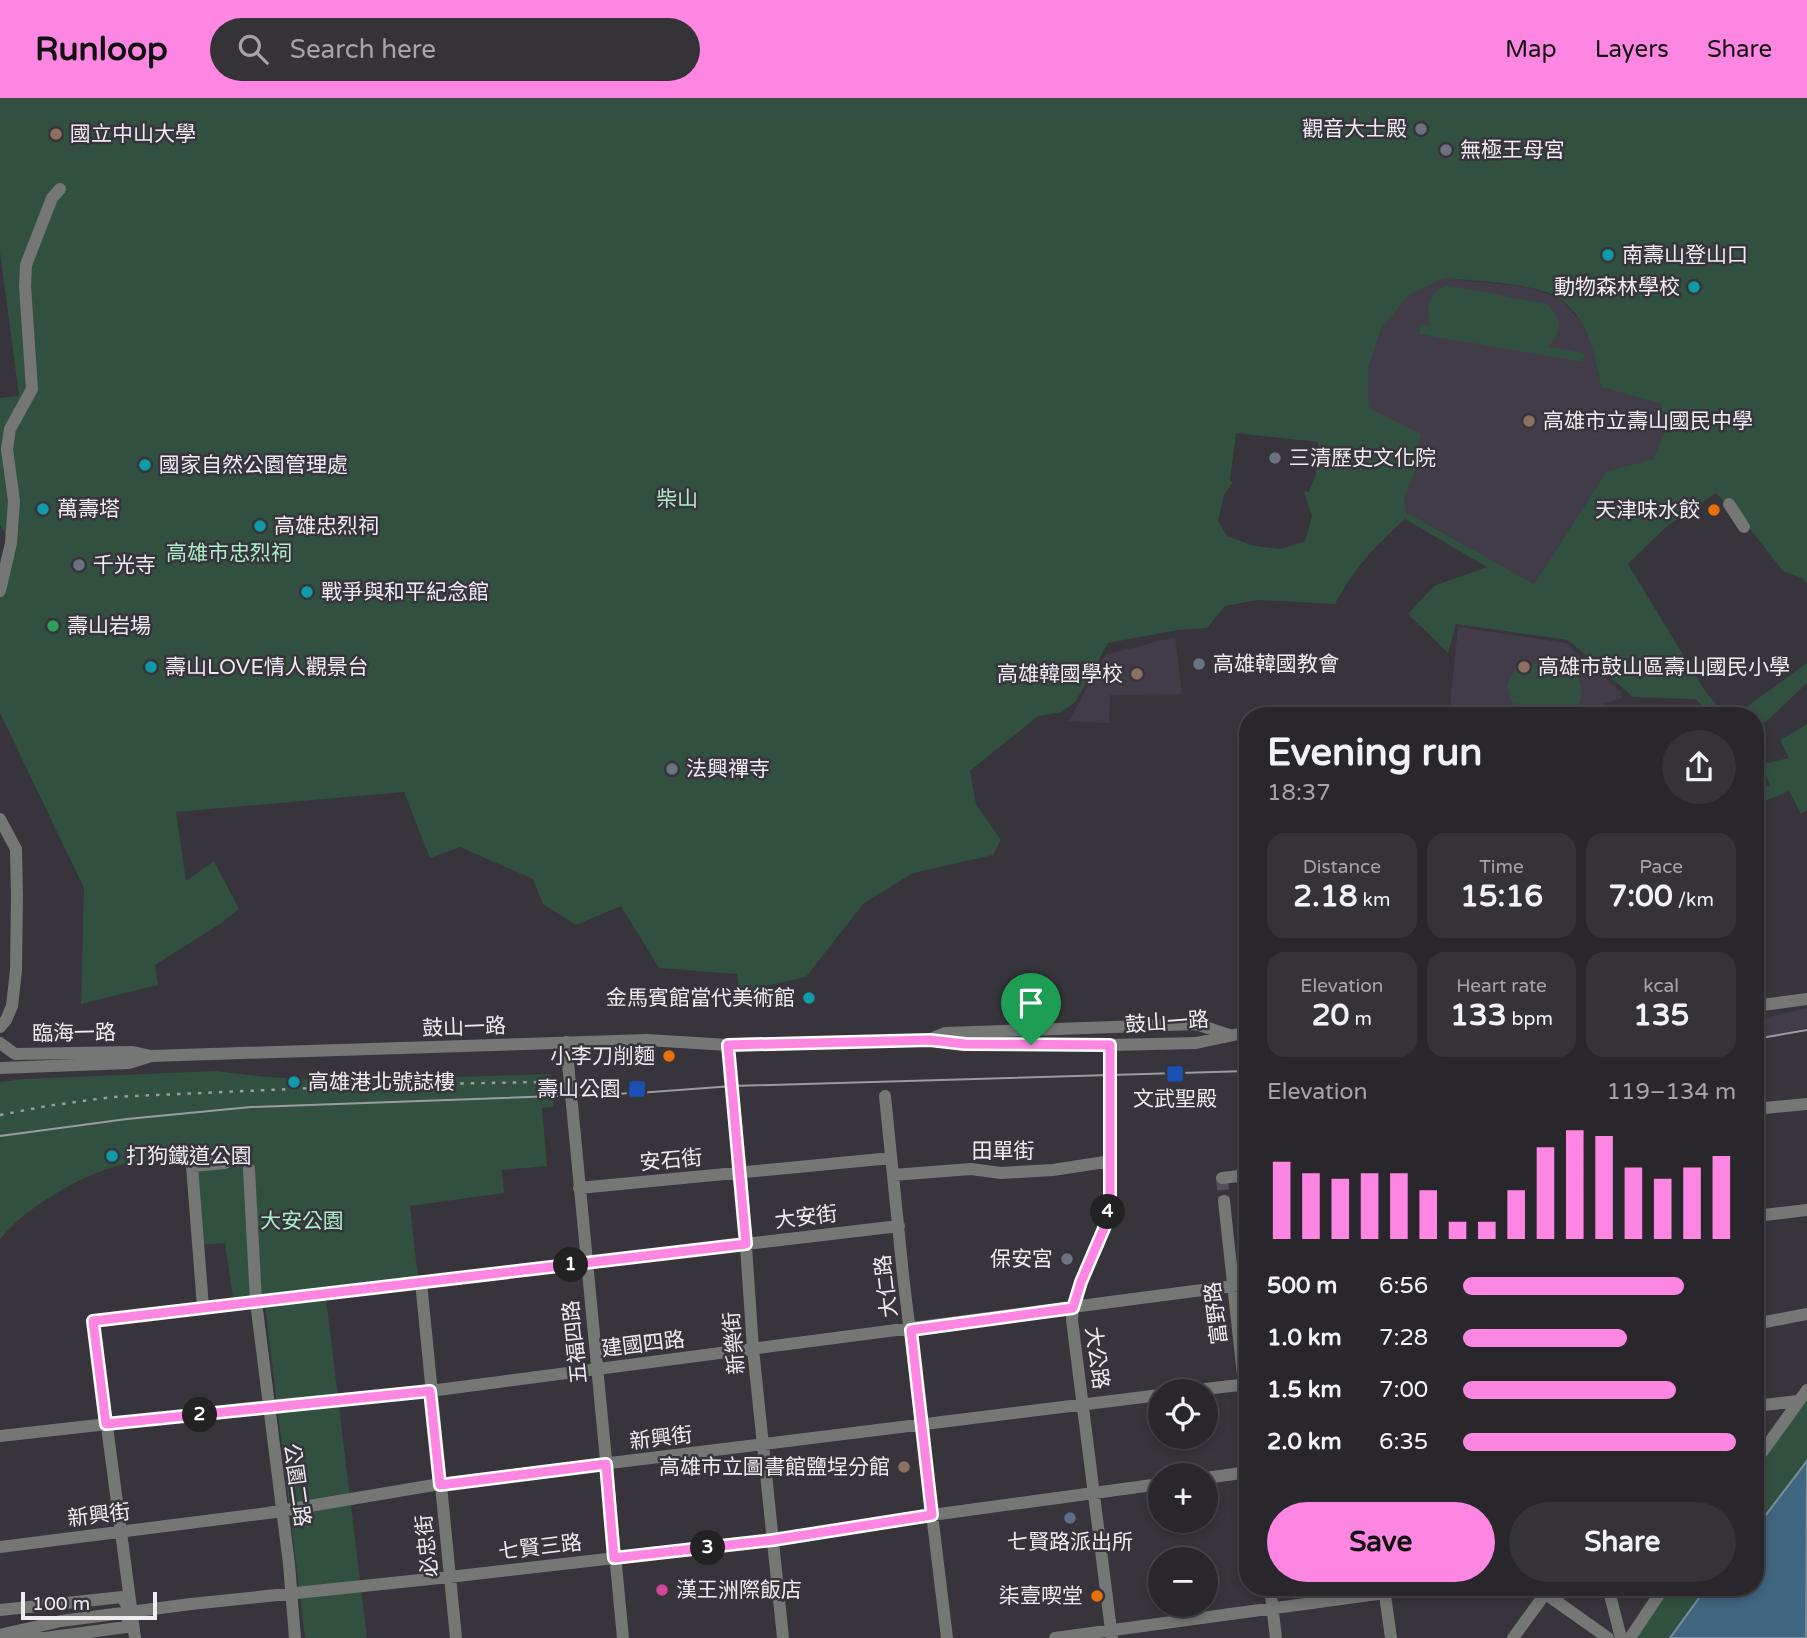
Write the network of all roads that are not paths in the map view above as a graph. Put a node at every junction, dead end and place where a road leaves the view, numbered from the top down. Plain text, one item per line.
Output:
1 (60, 189) dead end
2 (1728, 504) dead end
3 (1744, 527) dead end
4 (0, 591) edge
5 (0, 819) edge
6 (1807, 999) edge
7 (1764, 1005) edge
8 (0, 1027) edge
9 (1239, 1034) edge
10 (1230, 1035) junction
11 (930, 1040) junction
12 (566, 1042) junction
13 (0, 1043) edge
14 (728, 1045) junction
15 (1110, 1045) junction
16 (151, 1056) junction
17 (0, 1068) edge
18 (885, 1096) dead end
19 (1807, 1104) edge
20 (1764, 1108) edge
21 (891, 1158) junction
22 (1111, 1161) junction
23 (225, 1163) dead end
24 (249, 1169) dead end
25 (741, 1173) junction
26 (893, 1175) junction
27 (1239, 1176) edge
28 (1222, 1178) dead end
29 (579, 1188) junction
30 (1224, 1201) tunnel mouth
31 (1807, 1210) edge
32 (1764, 1215) edge
33 (899, 1226) junction
34 (746, 1244) junction
35 (586, 1263) junction
36 (421, 1282) junction
37 (1232, 1285) junction
38 (1239, 1285) edge
39 (256, 1302) junction
40 (203, 1307) junction
41 (1073, 1308) junction
42 (1807, 1314) edge
43 (1764, 1322) edge
44 (911, 1330) junction
45 (1239, 1334) edge
46 (753, 1349) junction
47 (597, 1369) junction
48 (1239, 1385) edge
49 (1218, 1387) edge
50 (1807, 1390) edge
51 (430, 1391) junction
52 (1148, 1396) edge
53 (1798, 1401) junction
54 (1084, 1404) junction
55 (1764, 1404) edge
56 (268, 1406) junction
57 (106, 1424) junction
58 (922, 1424) junction
59 (0, 1436) edge
60 (763, 1444) junction
61 (1764, 1449) edge
62 (606, 1464) junction
63 (1239, 1473) edge
64 (1218, 1476) edge
65 (440, 1485) junction
66 (1148, 1486) edge
67 (1094, 1493) junction
68 (282, 1510) junction
69 (932, 1515) junction
70 (120, 1531) junction
71 (773, 1540) junction
72 (0, 1547) edge
73 (614, 1558) junction
74 (449, 1577) junction
75 (292, 1592) junction
76 (1271, 1596) edge
77 (1348, 1596) edge
78 (1386, 1596) edge
79 (1537, 1596) edge
80 (1548, 1596) edge
81 (1610, 1596) edge
82 (1658, 1596) edge
83 (111, 1598) junction
84 (18, 1608) junction
85 (1273, 1608) junction
86 (0, 1610) edge
87 (131, 1612) junction
88 (25, 1629) junction
89 (1111, 1634) edge
90 (0, 1636) edge
91 (135, 1638) edge
92 (295, 1638) edge
93 (456, 1638) edge
94 (623, 1638) edge
95 (783, 1638) edge
96 (947, 1638) edge
97 (1055, 1638) edge
98 (1276, 1638) edge
99 (1391, 1638) edge
100 (1513, 1638) edge
101 (1608, 1638) edge
102 (1621, 1638) edge
103 (1630, 1638) edge

1 - 4 street
2 - 3 street
5 - 8 street
6 - 7 street
9 - 10 street
10 - 11 street, 鼓山一路
10 - 15 street, 鼓山一路
11 - 14 street, 鼓山一路
11 - 15 street, 鼓山一路
12 - 14 street, 鼓山一路
12 - 16 street, 鼓山一路
12 - 29 street, 五福四路
13 - 16 street, 臨海一路
14 - 25 street, 新樂街
15 - 22 street, 大公路
16 - 17 street, 鼓山一路
18 - 21 street, 大仁路
19 - 20 street
21 - 25 street, 安石街
21 - 26 street, 大仁路
22 - 26 street, 田單街
22 - 41 street, 大公路
23 - 40 street
24 - 39 street, 公園二路
25 - 29 street, 安石街
25 - 34 street, 新樂街
26 - 33 street, 大仁路
27 - 28 street
29 - 35 street, 五福四路
30 - 37 street, 富野路
31 - 32 street
33 - 34 street, 大安街
33 - 44 street, 大仁路
34 - 35 street, 大安街
34 - 46 street, 新樂街
35 - 36 street, 大安街
35 - 47 street, 五福四路
36 - 39 street, 大安街
36 - 51 street, 必忠街
37 - 38 street, 建國四路
37 - 41 street, 建國四路
37 - 45 street, 富野路
39 - 40 street, 大安街
39 - 56 street, 公園二路
40 - 57 street, 大安街
41 - 44 street, 建國四路
41 - 54 street, 大公路
42 - 43 street
44 - 46 street, 建國四路
44 - 58 street, 大仁路
46 - 47 street, 建國四路
46 - 60 street, 新樂街
47 - 51 street, 建國四路
47 - 62 street, 五福四路
48 - 49 street
50 - 53 street
51 - 56 street, 建國四路
51 - 65 street, 必忠街
52 - 54 street, 新興街
53 - 55 street
53 - 61 street
54 - 58 street, 新興街
54 - 67 street, 大公路
56 - 57 street, 建國四路
56 - 68 street, 公園二路
57 - 59 street, 建國四路
57 - 70 street
58 - 60 street, 新興街
58 - 69 street, 大仁路
60 - 62 street, 新興街
60 - 71 street, 新樂街
62 - 65 street, 新興街
62 - 73 street, 五福四路
63 - 64 street
65 - 68 street, 新興街
65 - 74 street, 必忠街
66 - 67 street, 七賢三路
67 - 69 street, 七賢三路
67 - 89 street, 大公路
68 - 70 street, 新興街
68 - 75 street, 公園二路
69 - 71 street, 七賢三路
69 - 96 street, 大仁路
70 - 72 street, 新興街
70 - 87 street
71 - 73 street, 七賢三路
71 - 95 street, 新樂街
73 - 74 street, 七賢三路
73 - 94 street, 五福四路
74 - 75 street, 七賢三路
74 - 93 street, 必忠街
75 - 87 street, 七賢三路
75 - 92 street, 公園二路
76 - 85 street
77 - 85 street
78 - 99 street
79 - 100 street
80 - 101 street
81 - 102 street
82 - 103 street
83 - 84 street
83 - 87 street
83 - 88 street, 七賢三路
84 - 86 street
84 - 90 street
85 - 89 street
85 - 98 street
87 - 88 street, 七賢三路
87 - 90 street, 七賢三路
87 - 91 street
88 - 90 street, 七賢三路
89 - 97 street

